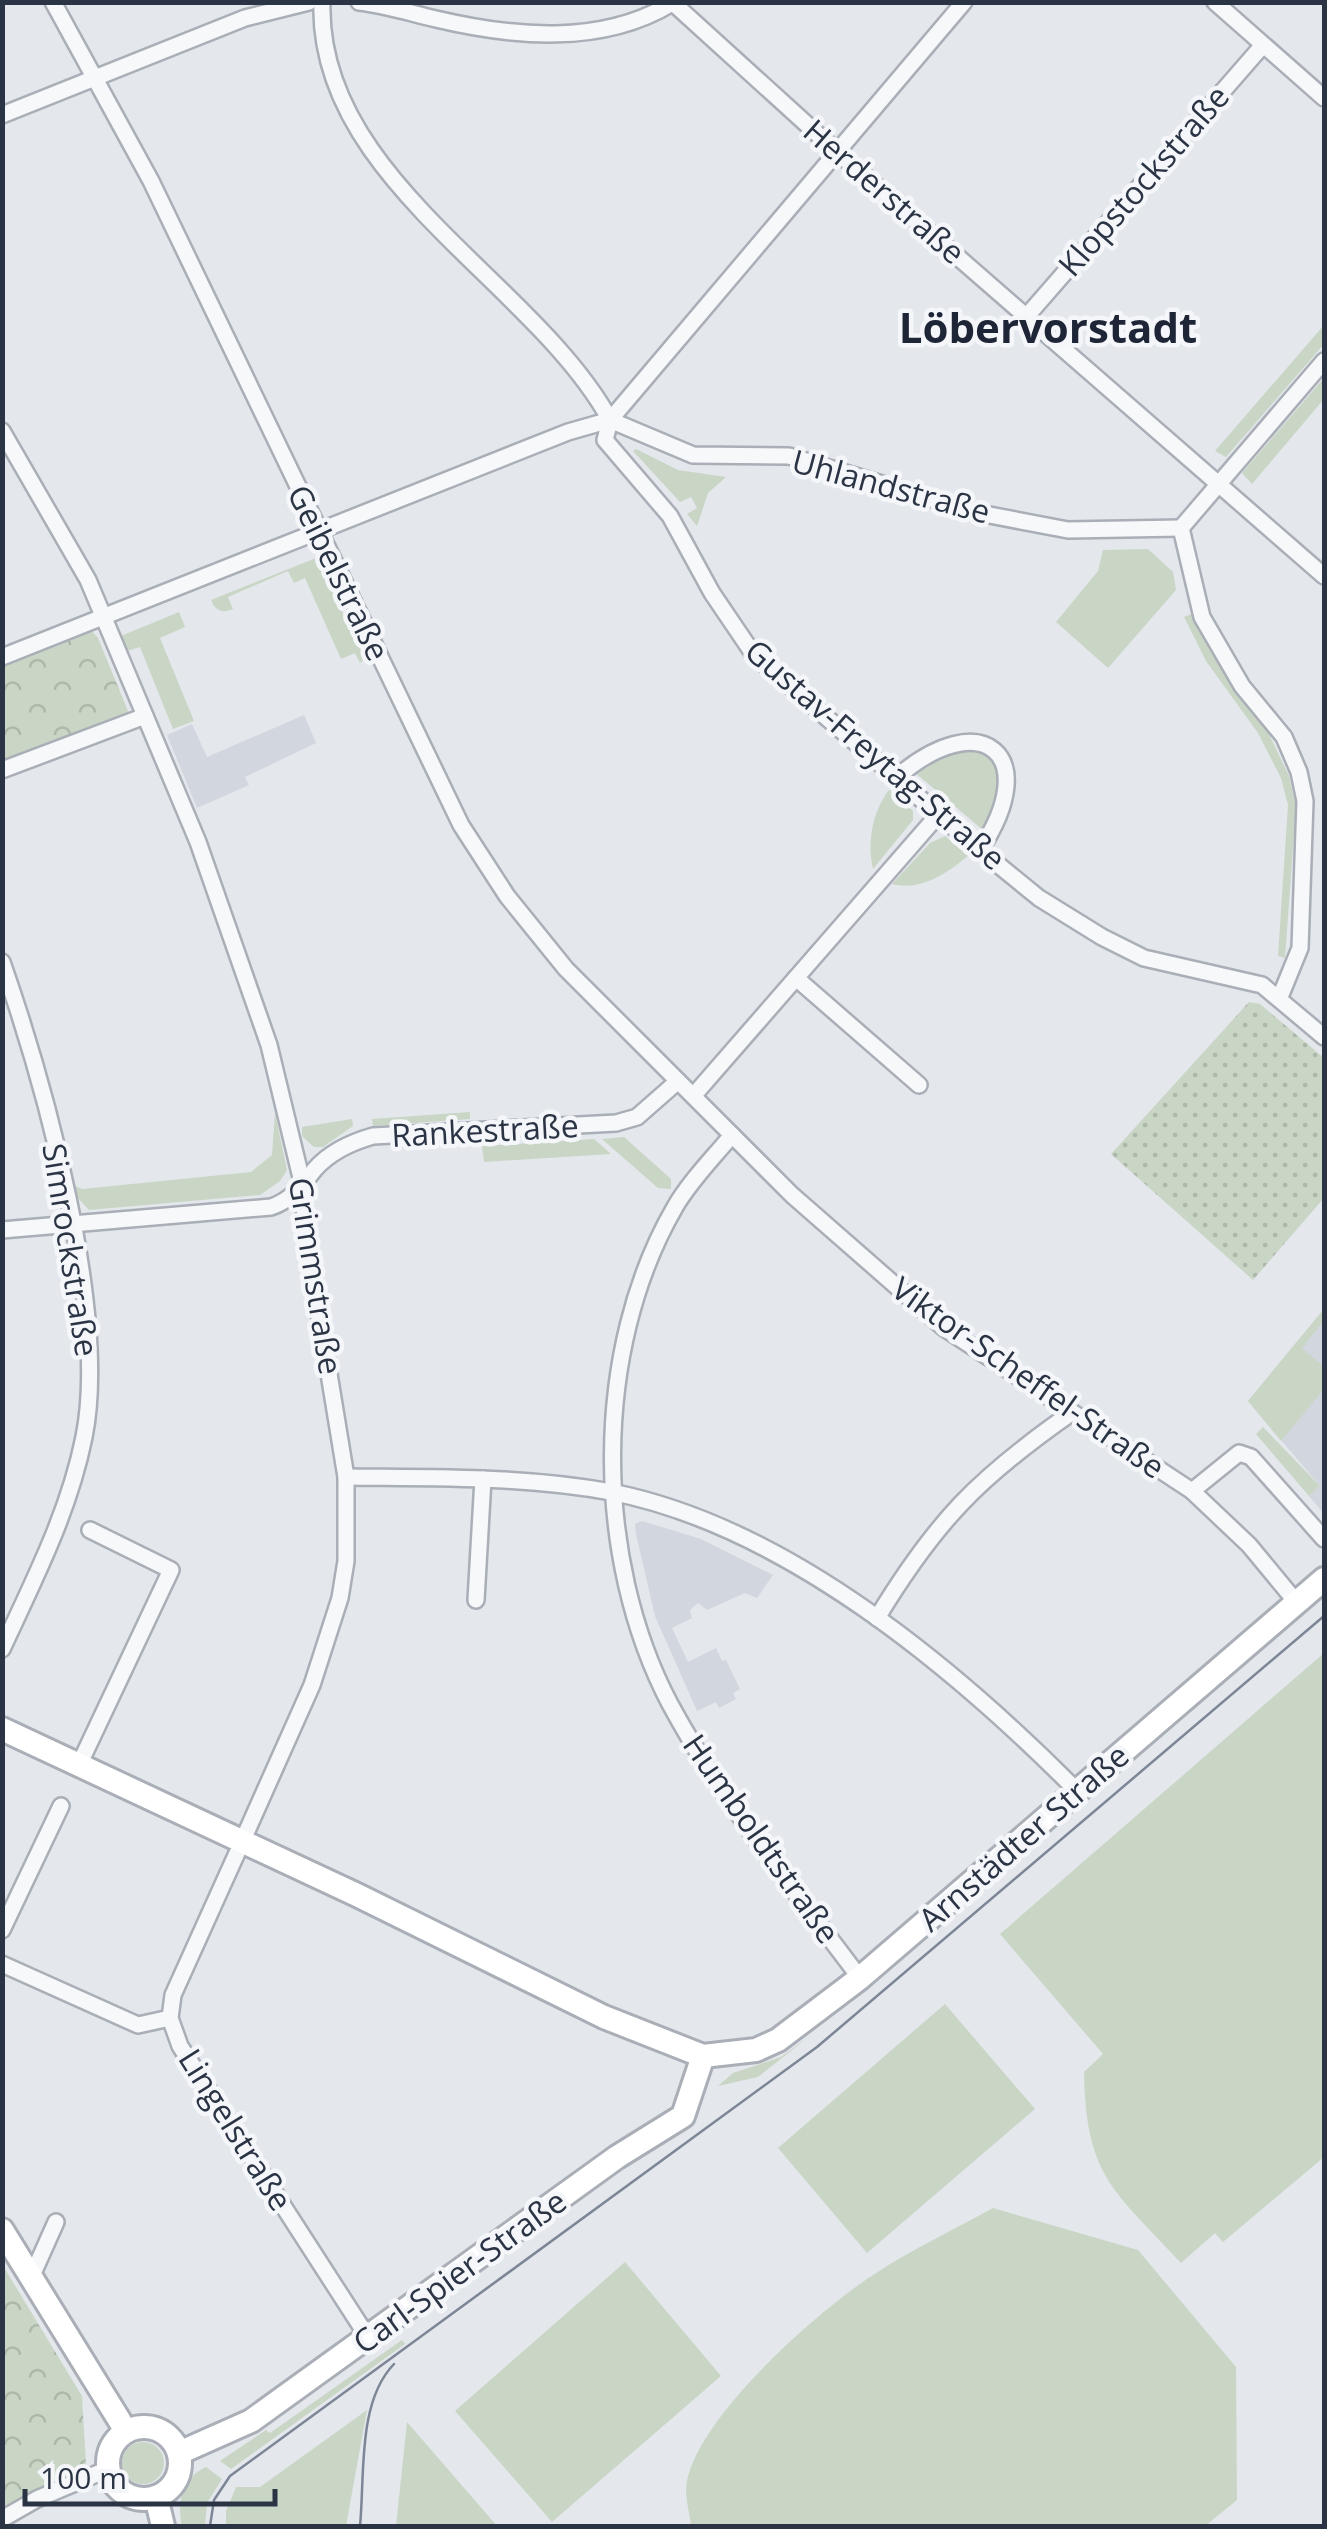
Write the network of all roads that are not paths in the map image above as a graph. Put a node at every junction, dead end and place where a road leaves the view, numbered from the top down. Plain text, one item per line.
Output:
1 (53, 2) edge
2 (310, 2) edge
3 (322, 2) edge
4 (359, 2) edge
5 (964, 2) edge
6 (1215, 2) edge
7 (672, 3) edge
8 (1262, 45) junction
9 (97, 76) junction
10 (1324, 98) edge
11 (2, 115) edge
12 (835, 150) junction
13 (1026, 316) junction
14 (1324, 361) edge
15 (610, 420) junction
16 (2, 431) edge
17 (1219, 484) junction
18 (1180, 528) junction
19 (316, 531) junction
20 (1324, 576) edge
21 (104, 618) junction
22 (2, 657) edge
23 (145, 716) junction
24 (2, 770) edge
25 (896, 778) junction
26 (938, 815) junction
27 (980, 850) junction
28 (2, 962) edge
29 (796, 978) junction
30 (1280, 997) junction
31 (1324, 1037) edge
32 (678, 1081) junction
33 (919, 1084) dead end
34 (694, 1095) junction
35 (732, 1135) junction
36 (303, 1186) junction
37 (72, 1226) junction
38 (2, 1230) edge
39 (1071, 1414) junction
40 (346, 1477) junction
41 (483, 1479) junction
42 (1192, 1491) junction
43 (612, 1492) junction
44 (90, 1530) dead end
45 (1324, 1539) edge
46 (1324, 1580) edge
47 (476, 1600) dead end
48 (1297, 1603) junction
49 (877, 1618) junction
50 (2, 1649) edge
51 (2, 1729) edge
52 (2, 1746) edge
53 (80, 1765) junction
54 (1078, 1792) junction
55 (60, 1806) dead end
56 (239, 1847) junction
57 (2, 1930) edge
58 (2, 1964) edge
59 (860, 1978) junction
60 (170, 2018) junction
61 (703, 2056) junction
62 (56, 2222) dead end
63 (2, 2230) edge
64 (29, 2275) junction
65 (369, 2338) junction
66 (126, 2431) junction
67 (179, 2452) junction
68 (108, 2469) junction
69 (156, 2497) junction
70 (2, 2519) edge
71 (163, 2526) edge

1 - 9 street, Geibelstraße
2 - 9 street
3 - 15 street, Gustav-Freytag-Straße
4 - 7 street
5 - 12 street
6 - 8 street
7 - 12 street, Herderstraße
8 - 10 street
8 - 13 street, Klopstockstraße
9 - 11 street
9 - 19 street, Geibelstraße
12 - 13 street, Herderstraße
12 - 15 street
13 - 17 street, Herderstraße
14 - 17 street
15 - 18 street, Uhlandstraße
15 - 19 street
15 - 25 street, Gustav-Freytag-Straße
16 - 21 street, Grimmstraße
17 - 18 street
17 - 20 street, Herderstraße
18 - 30 street
19 - 21 street
19 - 32 street, Geibelstraße
21 - 22 street
21 - 23 street, Grimmstraße
23 - 24 street
23 - 36 street, Grimmstraße
25 - 26 street, Gustav-Freytag-Straße
25 - 27 street
26 - 27 street, Gustav-Freytag-Straße
26 - 29 street
27 - 30 street, Gustav-Freytag-Straße
28 - 37 street, Simrockstraße
29 - 33 street
29 - 34 street
30 - 31 street, Gustav-Freytag-Straße
32 - 34 street, Geibelstraße
32 - 36 street, Rankestraße
34 - 35 street, Viktor-Scheffel-Straße
35 - 39 street, Viktor-Scheffel-Straße
35 - 43 street, Humboldtstraße
36 - 37 street, Rankestraße
36 - 40 street, Grimmstraße
37 - 38 street, Rankestraße
37 - 50 street, Simrockstraße
39 - 42 street, Viktor-Scheffel-Straße
39 - 49 street
40 - 41 street
40 - 56 street, Grimmstraße
41 - 43 street
41 - 47 street
42 - 45 street, Viktor-Scheffel-Straße
42 - 48 street, Viktor-Scheffel-Straße
43 - 49 street
43 - 59 street, Humboldtstraße
44 - 53 street
46 - 48 main road, Arnstädter Straße
48 - 54 main road, Arnstädter Straße
49 - 54 street
51 - 53 main road
52 - 56 main road
53 - 56 main road
54 - 59 main road, Arnstädter Straße
55 - 57 street
56 - 60 street, Lingelstraße
56 - 61 main road
58 - 60 street
59 - 61 main road, Arnstädter Straße
60 - 65 street, Lingelstraße
61 - 65 main road, Carl-Spier-Straße
62 - 64 street
63 - 64 main road
64 - 66 main road
65 - 67 main road, Carl-Spier-Straße
66 - 67 main road
66 - 68 main road
67 - 69 main road
68 - 69 main road
68 - 70 street
69 - 71 main road

